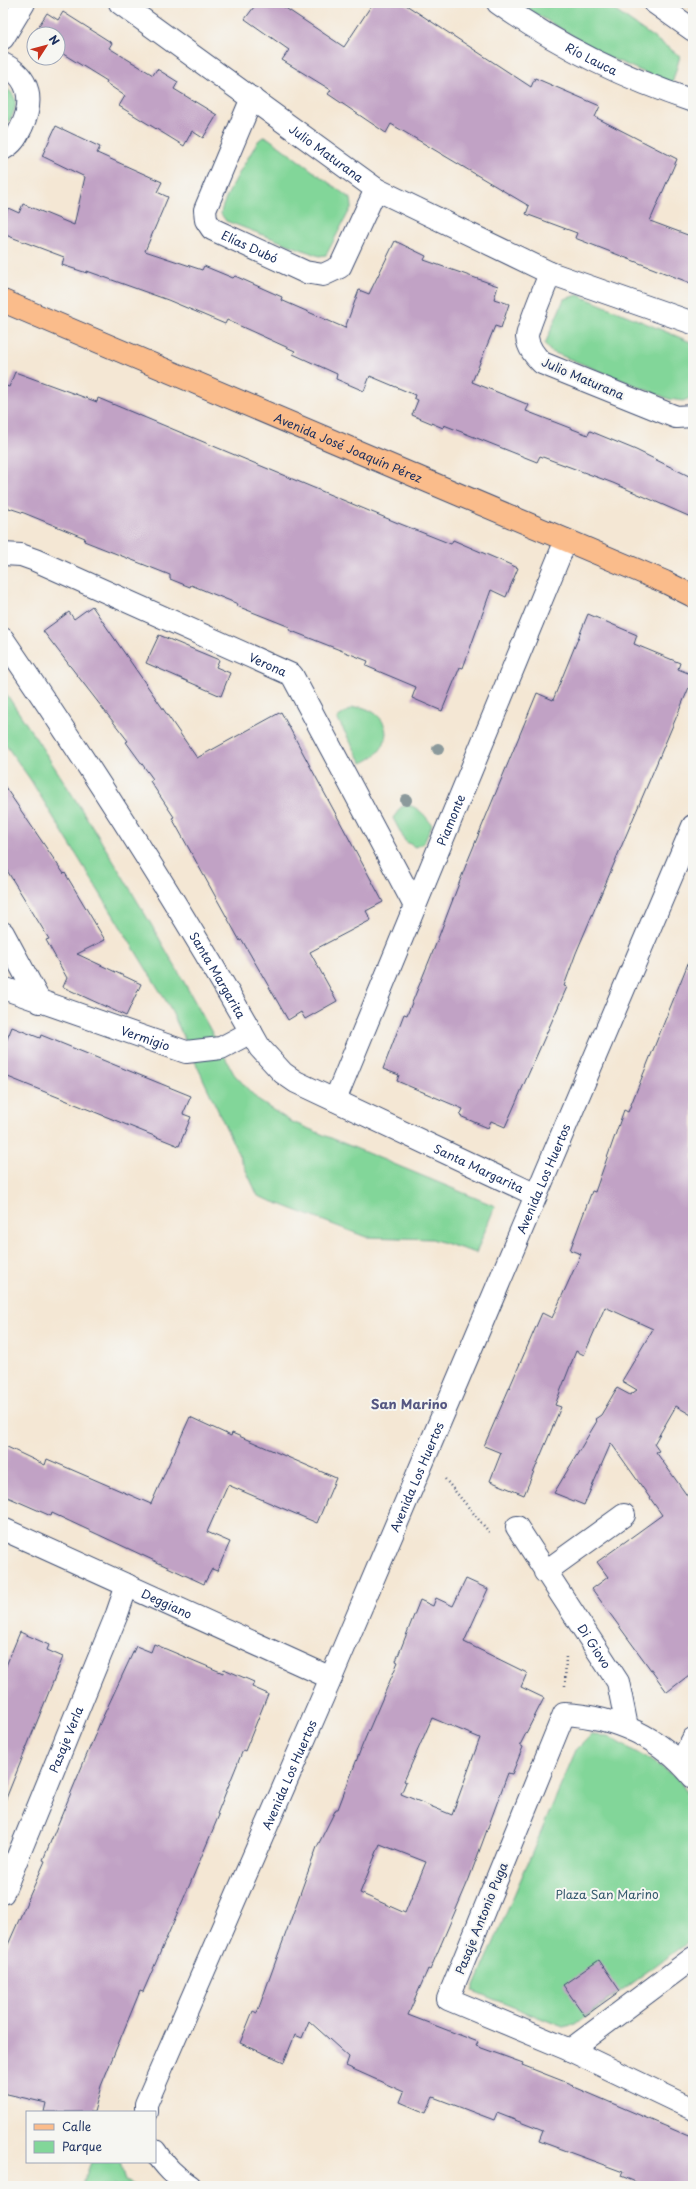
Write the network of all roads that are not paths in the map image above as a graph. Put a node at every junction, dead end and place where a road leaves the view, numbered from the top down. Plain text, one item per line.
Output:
1 (24, 3) edge
2 (120, 3) edge
3 (498, 3) edge
4 (655, 3) edge
5 (693, 30) edge
6 (3, 38) edge
7 (3, 64) edge
8 (252, 98) junction
9 (693, 101) edge
10 (3, 149) edge
11 (376, 188) junction
12 (550, 273) junction
13 (3, 301) edge
14 (693, 323) edge
15 (693, 416) edge
16 (566, 540) junction
17 (3, 554) edge
18 (693, 596) edge
19 (3, 639) edge
20 (693, 826) edge
21 (415, 906) junction
22 (3, 933) edge
23 (3, 988) edge
24 (40, 1002) junction
25 (251, 1032) junction
26 (335, 1100) junction
27 (536, 1195) junction
28 (624, 1515) dead end
29 (517, 1527) dead end
30 (3, 1529) edge
31 (545, 1572) junction
32 (127, 1585) junction
33 (331, 1678) junction
34 (627, 1727) junction
35 (693, 1739) edge
36 (687, 1770) edge
37 (3, 1893) edge
38 (693, 1958) edge
39 (570, 2050) junction
40 (146, 2108) edge
41 (693, 2109) edge
42 (156, 2152) edge
43 (190, 2186) edge

1 - 6 street
2 - 8 street, Julio Maturana
3 - 9 street, Río Lauca
4 - 5 street
7 - 10 street
8 - 11 street, Julio Maturana
8 - 11 street, Elías Dubó
11 - 12 street, Julio Maturana
12 - 14 street, Julio Maturana
12 - 15 street, Julio Maturana
13 - 16 main road, Avenida José Joaquín Pérez
16 - 18 main road, Avenida José Joaquín Pérez
16 - 21 street, Piamonte
17 - 21 street, Verona
19 - 25 street, Santa Margarita
20 - 27 street, Avenida Los Huertos
21 - 26 street, Piamonte
22 - 24 street
23 - 24 street, Vermigio
24 - 25 street, Vermigio
25 - 26 street, Santa Margarita
26 - 27 street, Santa Margarita
27 - 33 street, Avenida Los Huertos
28 - 31 street
29 - 31 street, Di Giovo
30 - 32 street, Deggiano
31 - 34 street, Di Giovo
32 - 33 street, Deggiano
32 - 37 street, Pasaje Verla
33 - 40 street, Avenida Los Huertos
34 - 36 street
34 - 39 street, Pasaje Antonio Puga
35 - 36 street
38 - 39 street
39 - 41 street, Pasaje Antonio Puga
42 - 43 street

